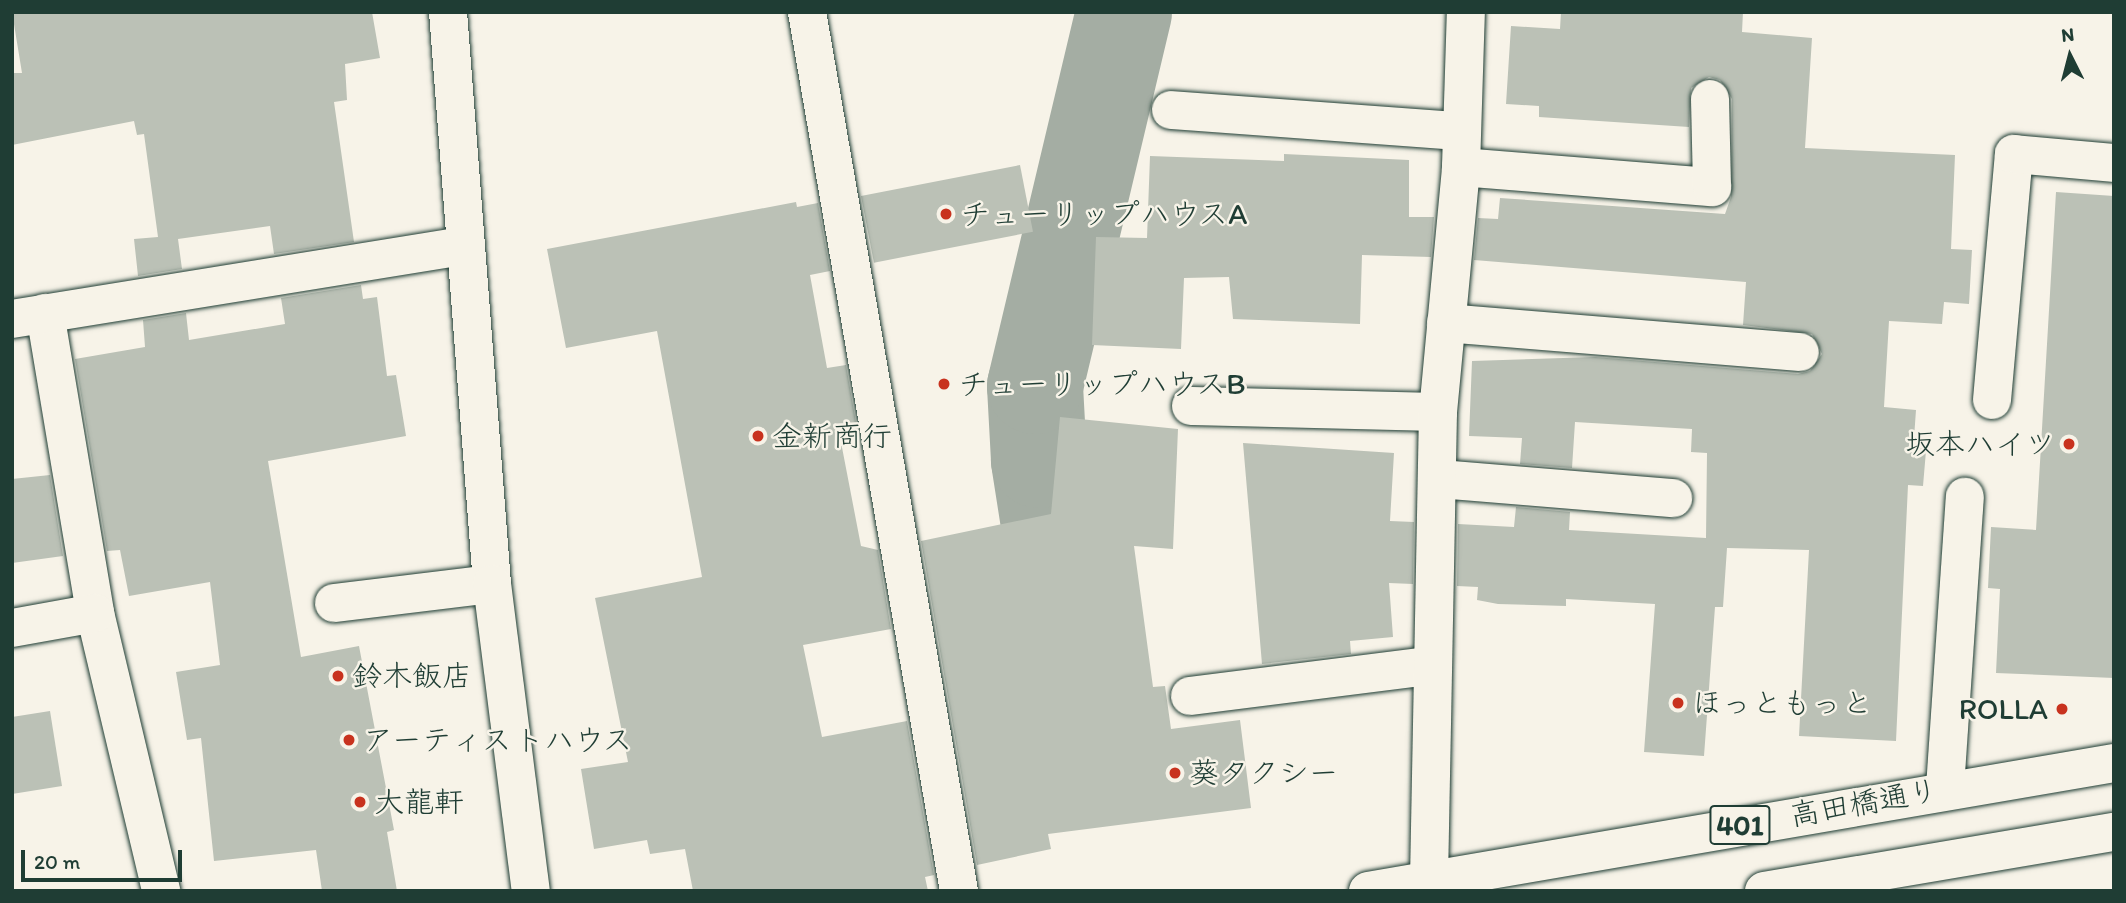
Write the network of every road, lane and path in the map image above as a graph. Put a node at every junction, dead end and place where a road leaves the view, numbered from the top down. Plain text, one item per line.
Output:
1 (447, 12) edge
2 (807, 12) edge
3 (1466, 12) edge
4 (1710, 99) dead end
5 (1171, 110) dead end
6 (1460, 149) junction
7 (2114, 163) edge
8 (464, 246) junction
9 (29, 316) edge
10 (1446, 323) junction
11 (1800, 352) dead end
12 (1992, 400) dead end
13 (1191, 406) dead end
14 (1438, 412) junction
15 (1440, 479) junction
16 (1965, 497) dead end
17 (1673, 498) dead end
18 (492, 584) junction
19 (334, 603) dead end
20 (95, 613) junction
21 (12, 628) edge
22 (1428, 666) junction
23 (1190, 695) dead end
24 (2114, 763) edge
25 (1945, 788) junction
26 (2114, 832) edge
27 (1429, 880) junction
28 (161, 891) edge
29 (531, 891) edge
30 (959, 891) edge
31 (1368, 891) edge
32 (1764, 891) edge

1 - 8 main road
2 - 30 main road
3 - 6 main road
4 - 6 main road
5 - 6 main road
6 - 10 main road
7 - 12 main road
8 - 9 main road
8 - 18 main road
9 - 20 main road
10 - 11 main road
10 - 14 main road
13 - 14 main road
14 - 15 main road
15 - 17 main road
15 - 22 main road
16 - 25 main road
18 - 19 main road
18 - 29 main road
20 - 21 main road
20 - 28 main road
22 - 23 main road
22 - 27 main road
24 - 25 main road, 高田橋通り / 401
25 - 27 main road, 高田橋通り / 401
26 - 32 main road, 401
27 - 31 main road, 高田橋通り / 401

